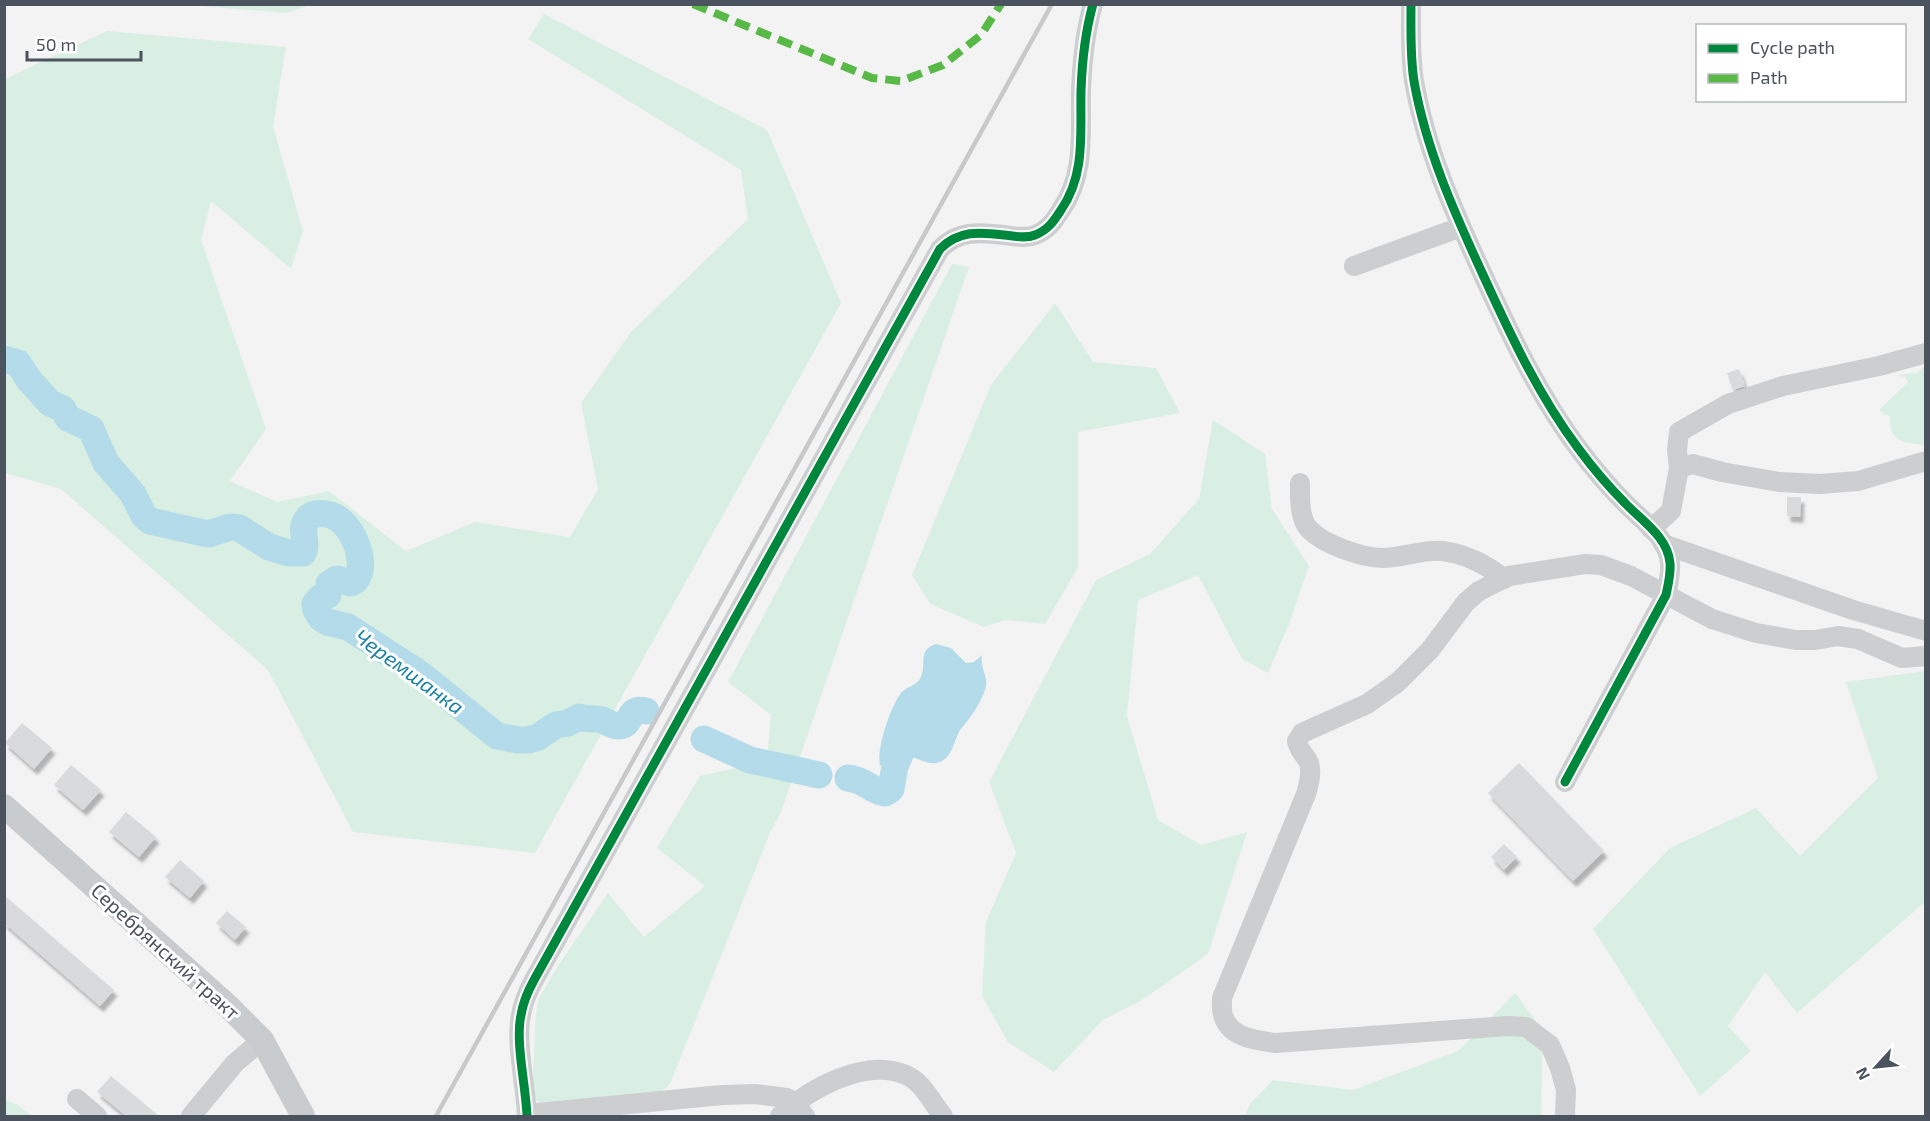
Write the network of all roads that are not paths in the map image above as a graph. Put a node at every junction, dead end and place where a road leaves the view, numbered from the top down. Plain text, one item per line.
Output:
1 (1093, 4) edge
2 (1411, 4) edge
3 (1461, 227) junction
4 (1354, 266) dead end
5 (1926, 353) edge
6 (1926, 461) edge
7 (1679, 468) junction
8 (1299, 483) dead end
9 (1657, 536) junction
10 (1504, 579) junction
11 (1666, 595) junction
12 (1926, 631) edge
13 (1926, 656) edge
14 (1565, 782) dead end
15 (4, 806) edge
16 (262, 1040) junction
17 (77, 1099) dead end
18 (793, 1112) edge
19 (527, 1115) edge
20 (97, 1116) edge
21 (191, 1116) edge
22 (303, 1116) edge
23 (943, 1116) edge
24 (1565, 1116) edge

1 - 19 street
2 - 3 street
3 - 4 street
3 - 9 street
5 - 7 street
6 - 7 street
7 - 9 street
8 - 10 street
9 - 11 street
9 - 12 street
10 - 11 street
10 - 24 street
11 - 13 street
11 - 14 street
15 - 16 main road, Серебрянский тракт
16 - 21 street
16 - 22 main road, Серебрянский тракт
17 - 20 street
18 - 19 street
18 - 23 street

